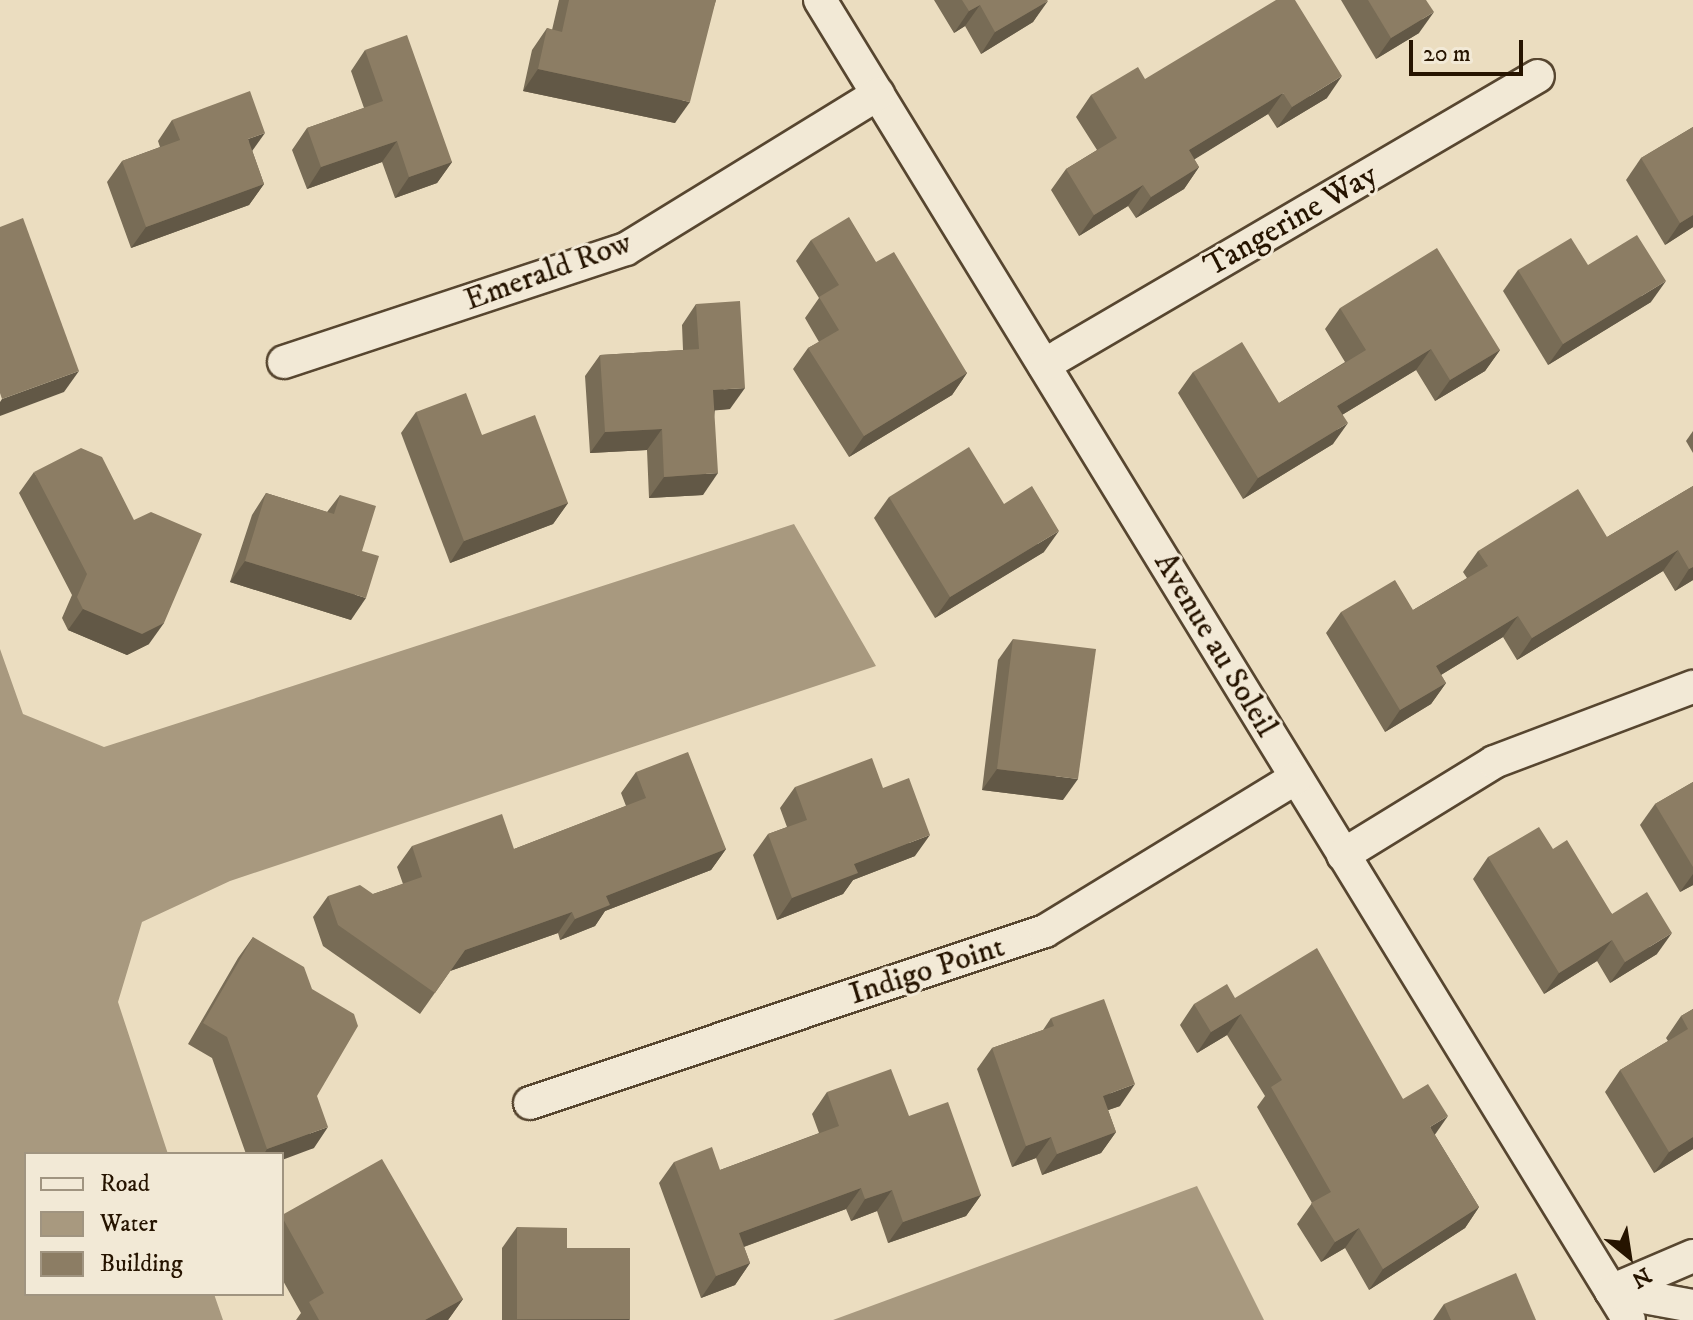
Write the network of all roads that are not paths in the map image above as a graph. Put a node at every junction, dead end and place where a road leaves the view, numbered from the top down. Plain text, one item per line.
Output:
1 (820, 0) edge
2 (1538, 76) dead end
3 (878, 94) junction
4 (284, 362) dead end
5 (1044, 365) junction
6 (1693, 687) edge
7 (1296, 778) junction
8 (1343, 855) junction
9 (530, 1103) dead end
10 (1693, 1256) edge
11 (1611, 1291) junction
12 (1693, 1306) edge
13 (1629, 1320) edge

1 - 3 street, Avenue au Soleil
2 - 5 street, Tangerine Way
3 - 4 street, Emerald Row
3 - 5 street, Avenue au Soleil
5 - 7 street, Avenue au Soleil
6 - 8 street
7 - 8 street, Avenue au Soleil
7 - 9 street, Indigo Point
8 - 11 street, Avenue au Soleil
10 - 11 street
11 - 12 street
11 - 13 street, Avenue au Soleil

